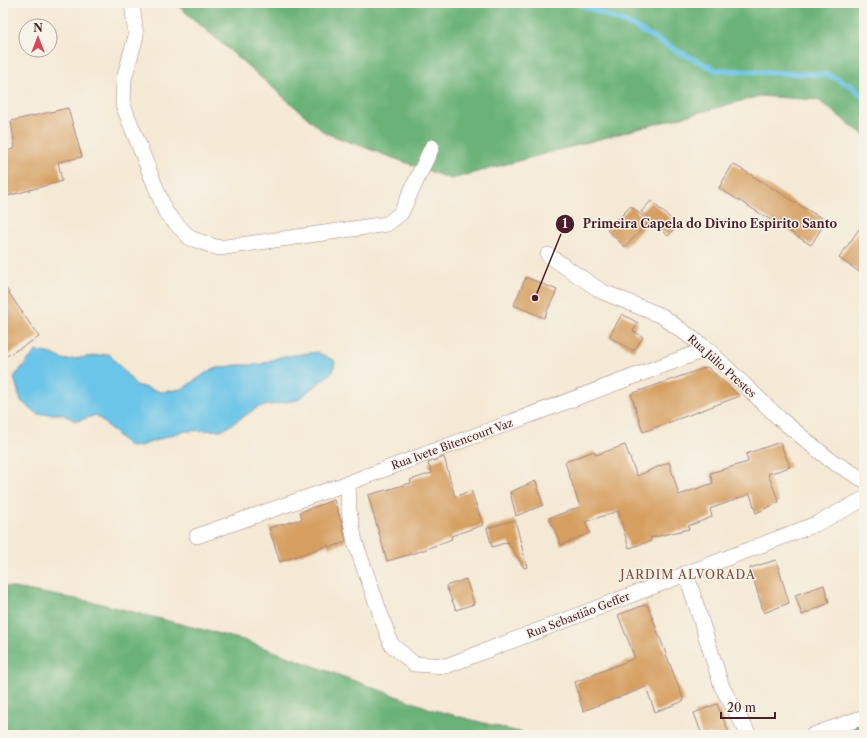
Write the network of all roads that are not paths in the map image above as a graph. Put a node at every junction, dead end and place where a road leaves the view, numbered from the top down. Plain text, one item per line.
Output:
1 (132, 3) edge
2 (432, 147) dead end
3 (548, 255) dead end
4 (707, 349) junction
5 (864, 480) edge
6 (348, 483) junction
7 (864, 499) edge
8 (197, 536) dead end
9 (686, 573) junction
10 (864, 717) edge
11 (749, 735) edge
12 (813, 735) edge

1 - 2 street
3 - 4 street, Rua Júlio Prestes
4 - 5 street, Rua Júlio Prestes
4 - 6 street, Rua Ivete Bitencourt Vaz
6 - 8 street, Rua Ivete Bitencourt Vaz
6 - 9 street, Rua Sebastião Geffer
7 - 9 street, Rua Sebastião Geffer
9 - 11 street
10 - 12 street

